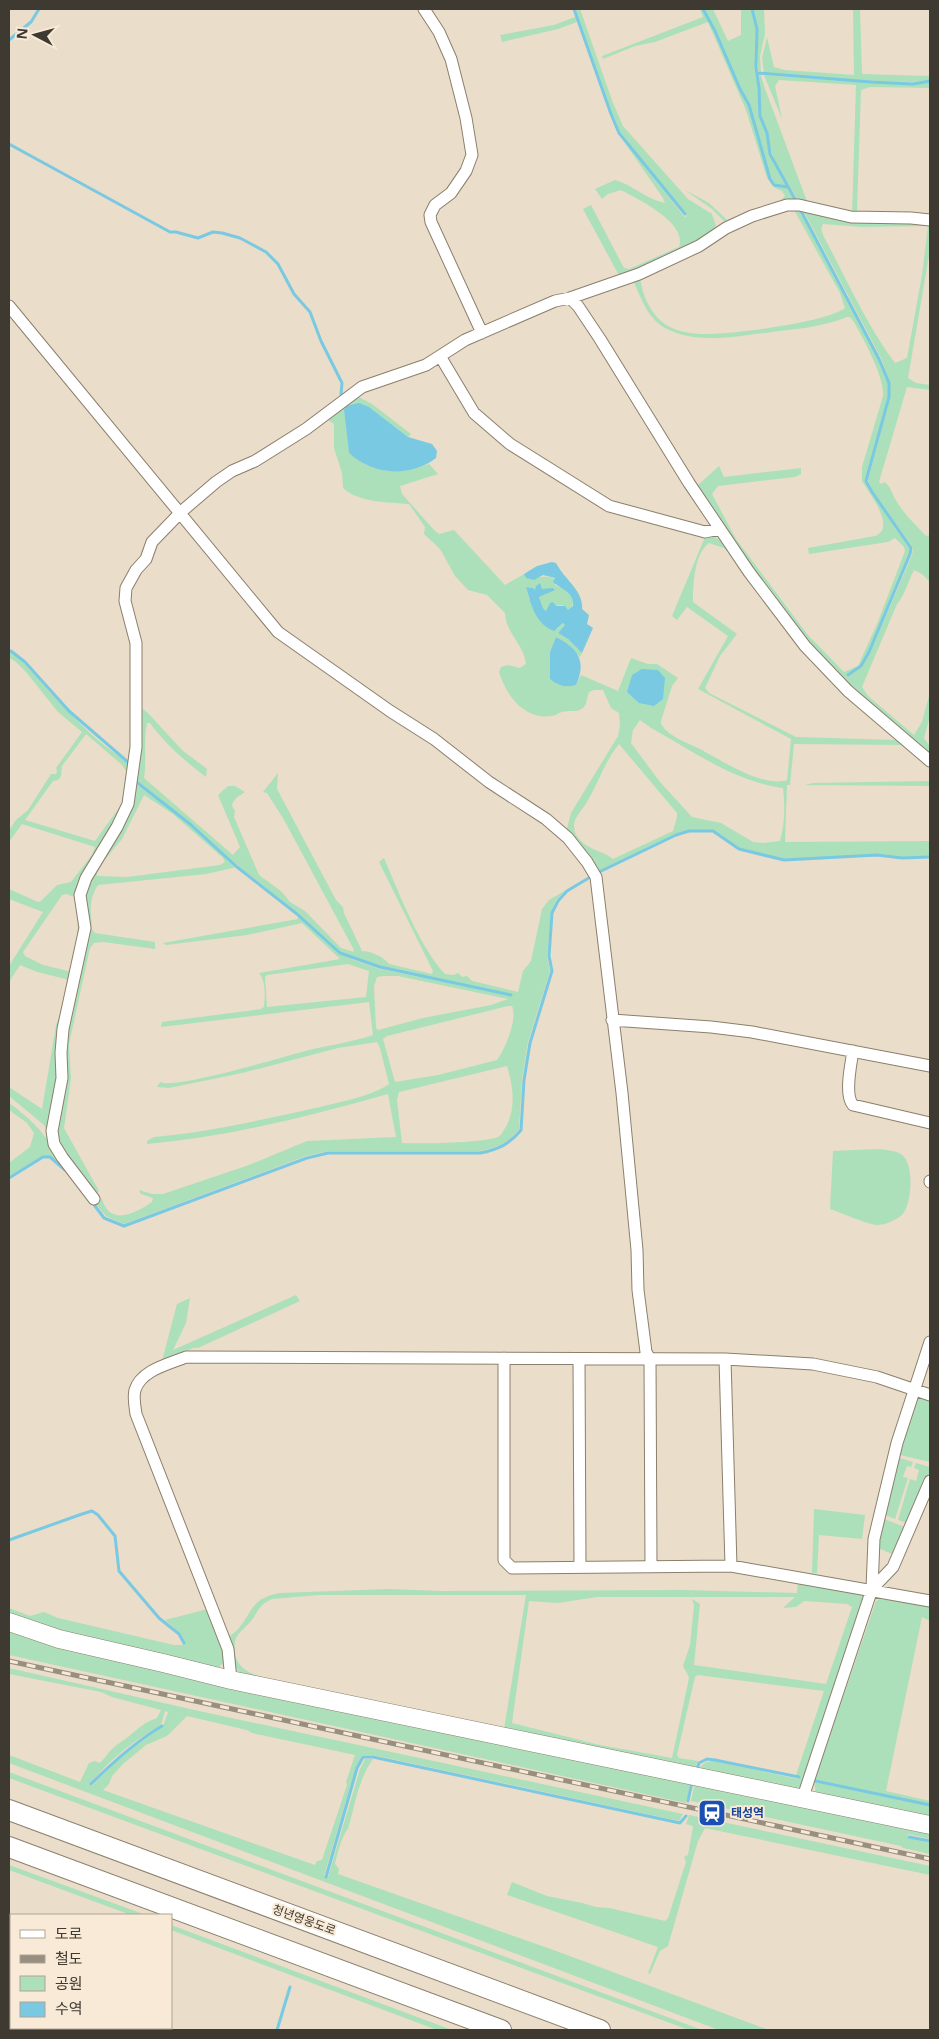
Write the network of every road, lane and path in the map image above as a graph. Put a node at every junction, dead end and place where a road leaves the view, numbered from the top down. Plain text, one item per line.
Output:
1 (424, 9) edge
2 (930, 220) edge
3 (570, 298) junction
4 (9, 306) edge
5 (482, 333) junction
6 (440, 356) junction
7 (181, 512) junction
8 (720, 529) junction
9 (930, 761) edge
10 (612, 1020) junction
11 (853, 1051) junction
12 (930, 1066) edge
13 (930, 1123) edge
14 (94, 1199) dead end
15 (930, 1342) edge
16 (504, 1358) junction
17 (578, 1358) junction
18 (725, 1358) junction
19 (650, 1359) junction
20 (914, 1390) junction
21 (930, 1395) edge
22 (930, 1481) edge
23 (651, 1565) junction
24 (580, 1566) junction
25 (731, 1566) junction
26 (872, 1589) junction
27 (930, 1601) edge
28 (9, 1622) edge
29 (231, 1680) junction
30 (803, 1798) junction
31 (9, 1810) edge
32 (930, 1825) edge
33 (9, 1847) edge
34 (501, 2030) edge
35 (600, 2030) edge

1 - 5 street
2 - 3 street
3 - 5 street
3 - 8 street
4 - 7 street
5 - 6 street
6 - 7 street
6 - 8 street
7 - 10 street
7 - 14 street
8 - 9 street
10 - 11 street
10 - 19 street
11 - 12 street
11 - 13 street
15 - 20 street
16 - 17 street
16 - 24 street
16 - 29 street
17 - 19 street
17 - 24 street
18 - 19 street
18 - 20 street
18 - 25 street
19 - 23 street
20 - 21 street
20 - 26 street
22 - 26 street
23 - 24 street
23 - 25 street
25 - 26 street
26 - 27 street
26 - 30 street
28 - 29 main road
29 - 30 main road
30 - 32 main road
31 - 35 highway, 청년영웅도로
33 - 34 highway

